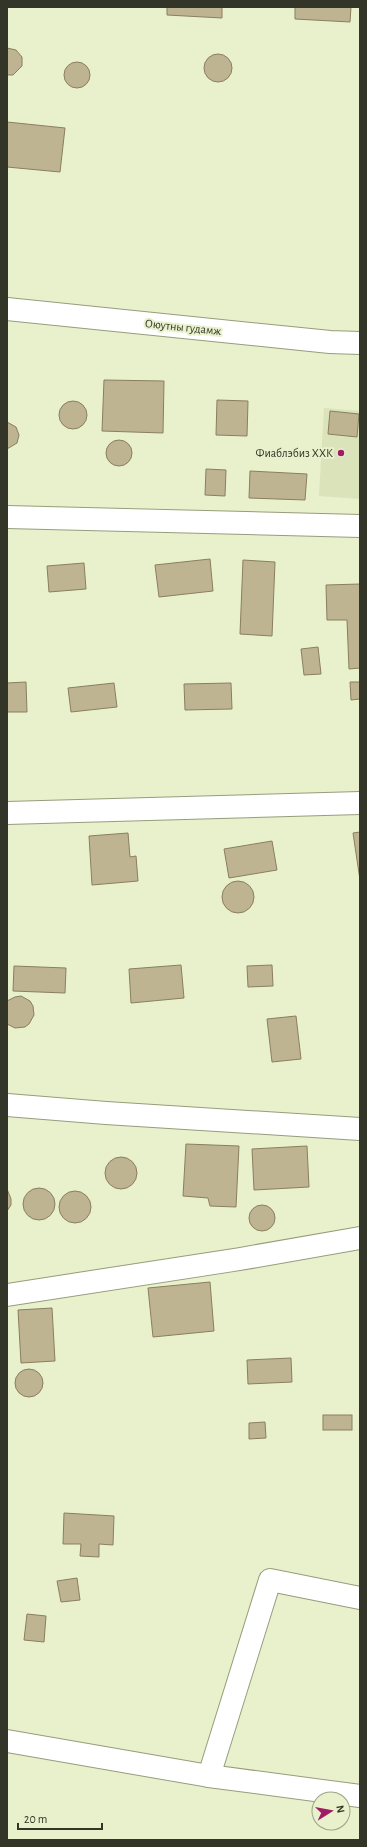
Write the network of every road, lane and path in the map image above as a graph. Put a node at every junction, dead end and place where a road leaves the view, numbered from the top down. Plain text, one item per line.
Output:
1 (7, 310) edge
2 (360, 343) edge
3 (7, 517) edge
4 (360, 526) edge
5 (360, 803) edge
6 (7, 812) edge
7 (7, 1105) edge
8 (360, 1129) edge
9 (360, 1238) edge
10 (7, 1295) edge
11 (360, 1598) edge
12 (7, 1741) edge
13 (209, 1776) junction
14 (360, 1796) edge

1 - 2 street, Оюутны гудамж
3 - 4 street
5 - 6 street
7 - 8 street
9 - 10 street
11 - 13 street
12 - 13 street
13 - 14 street

